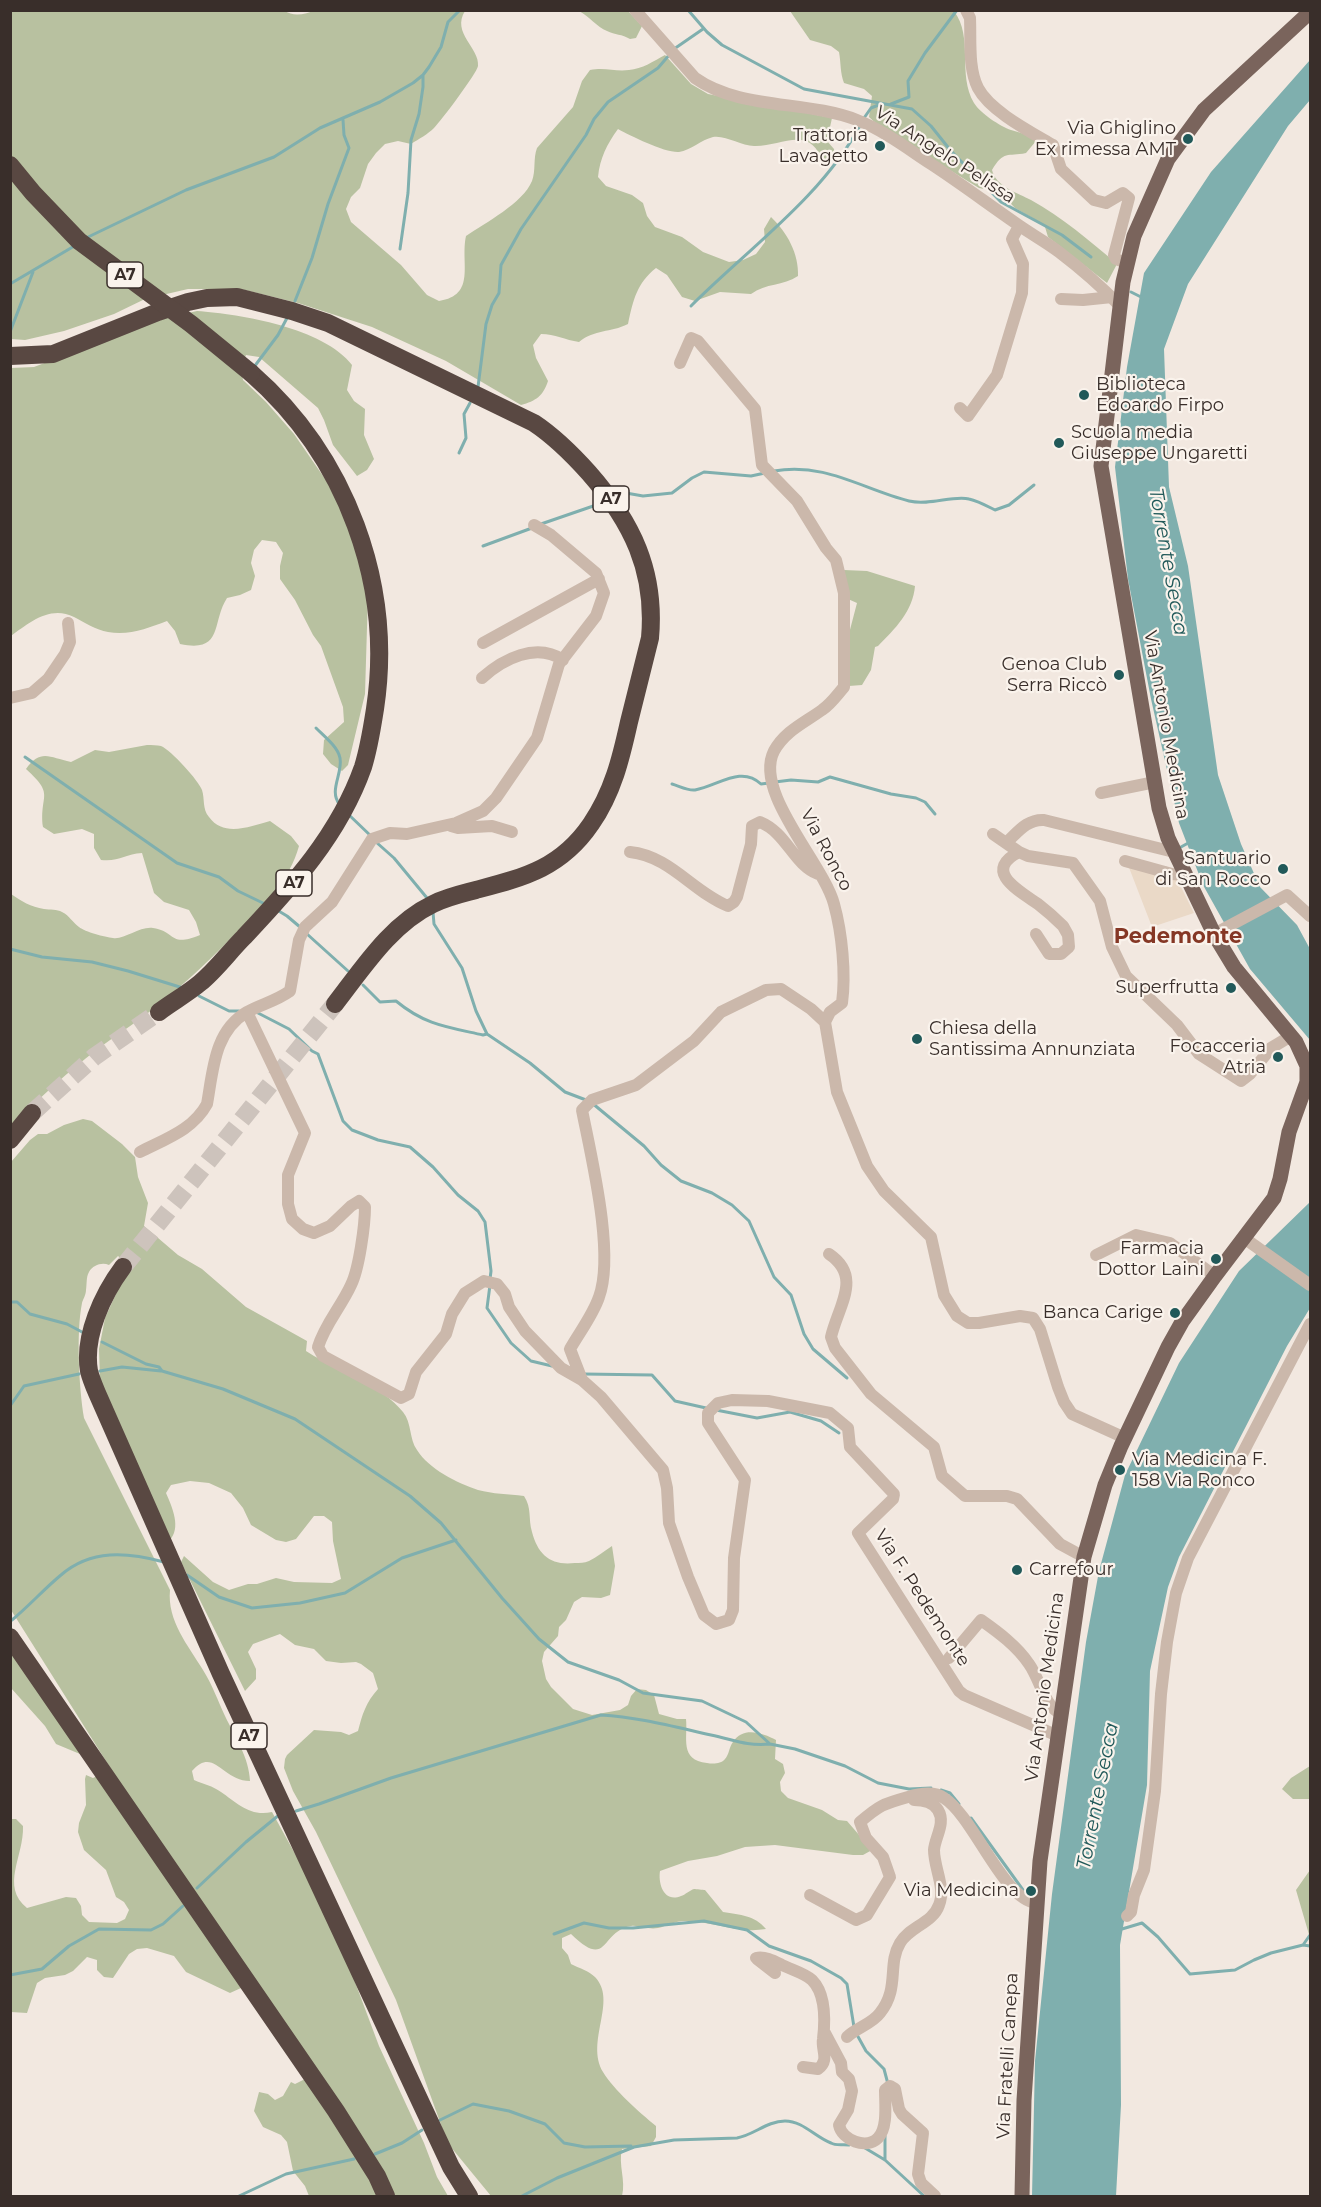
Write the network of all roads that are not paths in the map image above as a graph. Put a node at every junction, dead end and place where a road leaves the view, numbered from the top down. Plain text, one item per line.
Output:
1 (635, 10) edge
2 (966, 10) edge
3 (1311, 12) edge
4 (10, 165) edge
5 (1020, 226) junction
6 (1126, 263) junction
7 (1061, 299) dead end
8 (1116, 302) junction
9 (10, 356) edge
10 (680, 363) dead end
11 (960, 408) dead end
12 (534, 525) dead end
13 (599, 579) junction
14 (68, 623) dead end
15 (483, 643) dead end
16 (563, 660) junction
17 (482, 678) dead end
18 (10, 698) edge
19 (1155, 782) junction
20 (1101, 793) dead end
21 (448, 825) junction
22 (512, 832) dead end
23 (993, 834) dead end
24 (1006, 843) junction
25 (630, 852) dead end
26 (1019, 852) junction
27 (1174, 852) junction
28 (1125, 861) dead end
29 (1186, 875) junction
30 (822, 876) junction
31 (1311, 916) edge
32 (1216, 932) junction
33 (1036, 934) dead end
34 (335, 1004) tunnel mouth
35 (159, 1012) tunnel mouth
36 (247, 1012) junction
37 (825, 1022) junction
38 (1291, 1036) junction
39 (32, 1113) tunnel mouth
40 (10, 1140) edge
41 (140, 1152) dead end
42 (1250, 1242) junction
43 (829, 1254) dead end
44 (1096, 1255) dead end
45 (123, 1267) tunnel mouth
46 (1215, 1276) junction
47 (1311, 1285) edge
48 (1311, 1324) edge
49 (582, 1380) junction
50 (1125, 1438) junction
51 (1084, 1557) junction
52 (10, 1637) edge
53 (949, 1658) dead end
54 (1061, 1714) junction
55 (1058, 1736) junction
56 (904, 1798) junction
57 (810, 1895) dead end
58 (1036, 1910) junction
59 (1127, 1916) dead end
60 (775, 1973) dead end
61 (825, 2033) junction
62 (847, 2037) dead end
63 (803, 2067) dead end
64 (386, 2196) edge
65 (469, 2196) edge
66 (934, 2196) edge
67 (1022, 2196) edge

1 - 5 street, Via Angelo Pelissa
2 - 6 street
3 - 6 main road, Via Antonio Medicina
4 - 35 highway, A7, bridge
5 - 8 street, Via Angelo Pelissa
5 - 11 street, Via Angelo Pelissa
6 - 8 main road, Via Antonio Medicina
7 - 8 street
8 - 19 main road, Via Antonio Medicina
9 - 34 highway, A7
10 - 30 street, Via Ronco
12 - 13 street
13 - 15 street
13 - 16 street
14 - 18 street
16 - 17 street
16 - 21 street
19 - 20 street
19 - 27 main road, Via Antonio Medicina
21 - 22 street
21 - 36 street
23 - 24 street
24 - 26 street
24 - 27 street
25 - 30 street
26 - 33 street
26 - 38 street
27 - 29 main road, Via Antonio Medicina
28 - 29 street
29 - 32 main road, Via Antonio Medicina
30 - 37 street, Via Ronco
31 - 32 street
32 - 38 main road, Via Antonio Medicina
36 - 41 street
36 - 49 street, Via F. Pedemonte
37 - 49 street
37 - 50 street
38 - 42 main road, Via Antonio Medicina
39 - 40 highway
42 - 46 main road, Via Antonio Medicina
42 - 47 street
43 - 51 street
44 - 46 street
45 - 65 highway, A7
46 - 50 main road, Via Antonio Medicina
48 - 59 street
49 - 55 street, Via F. Pedemonte
50 - 51 main road, Via Antonio Medicina
51 - 54 main road, Via Antonio Medicina
52 - 64 highway
53 - 54 street, Via F. Pedemonte
54 - 55 main road, Via Antonio Medicina
55 - 58 main road, Via Antonio Medicina
56 - 57 street
56 - 58 street
56 - 62 street
58 - 67 main road, Via Fratelli Canepa
60 - 61 street
61 - 63 street
61 - 66 street

